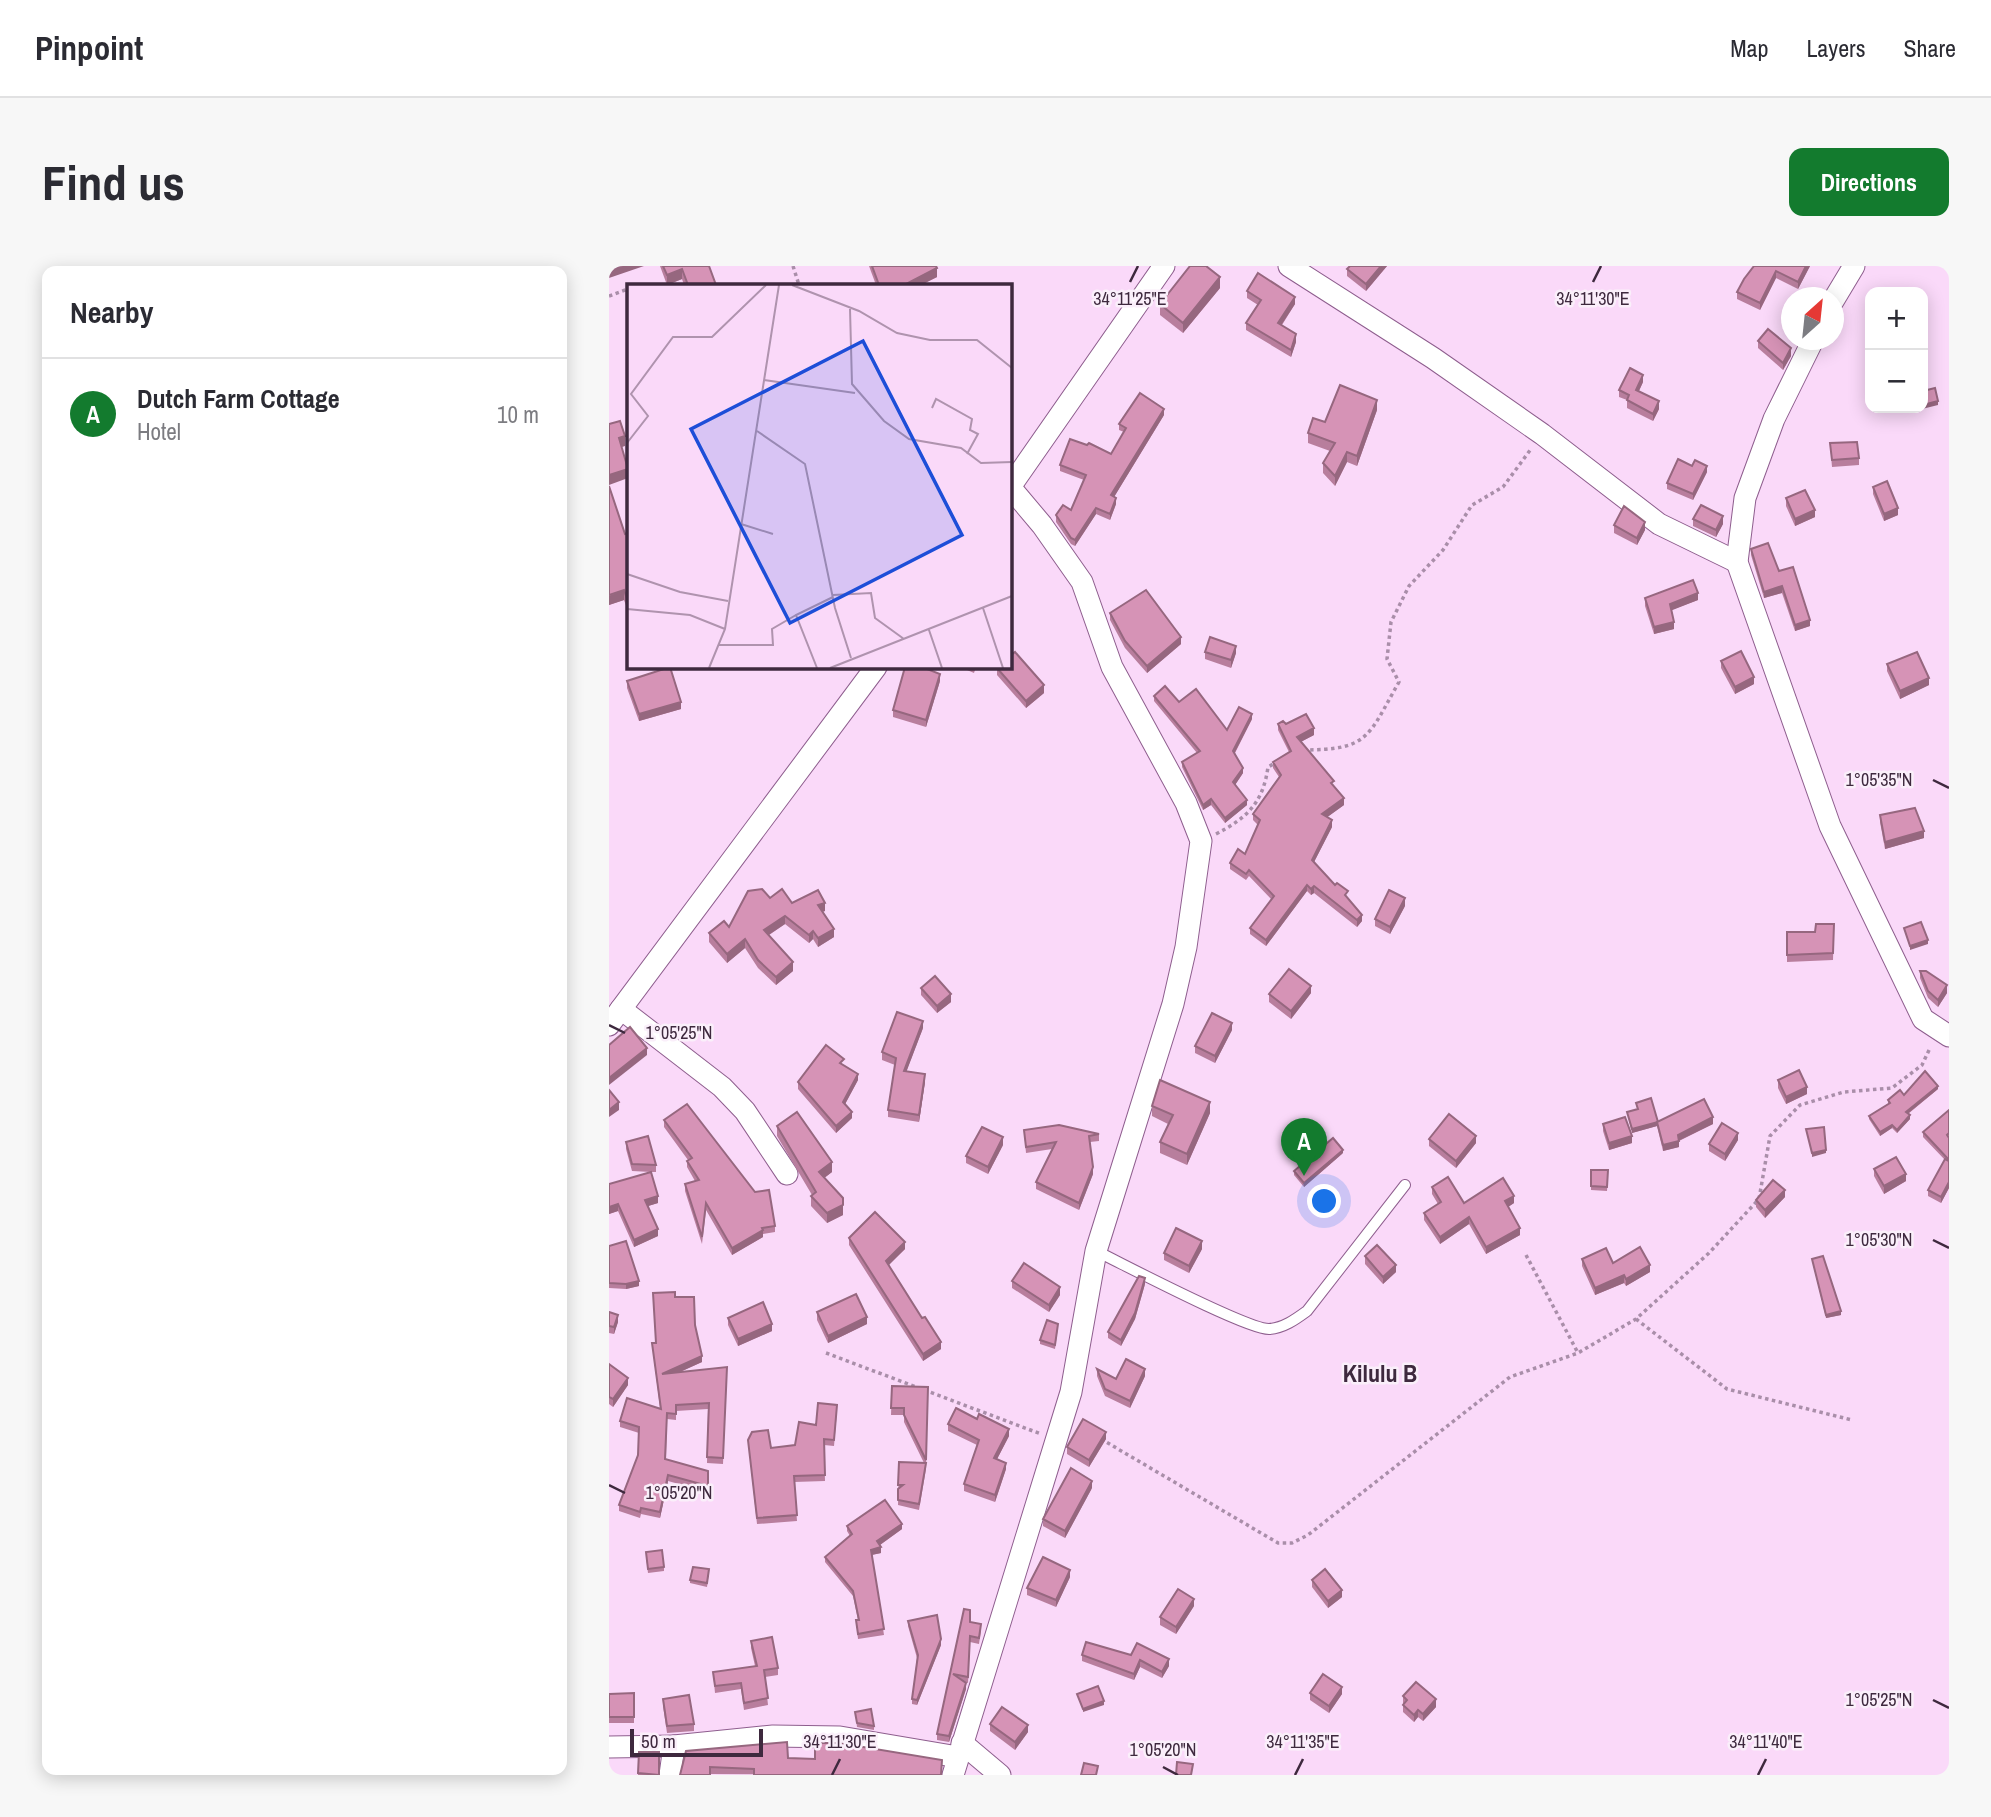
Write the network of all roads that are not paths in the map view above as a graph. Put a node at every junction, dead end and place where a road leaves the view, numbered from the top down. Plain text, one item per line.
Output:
1 (1164, 266) edge
2 (1289, 266) edge
3 (1854, 266) edge
4 (1841, 287) edge
5 (1808, 350) edge
6 (1011, 486) edge
7 (1011, 488) edge
8 (1737, 562) junction
9 (875, 668) edge
10 (615, 1017) edge
11 (1944, 1033) edge
12 (787, 1174) dead end
13 (1405, 1185) dead end
14 (1096, 1251) junction
15 (674, 1746) junction
16 (609, 1747) edge
17 (958, 1758) edge
18 (670, 1775) edge
19 (1000, 1775) edge

1 - 6 street
2 - 8 street
3 - 4 street
5 - 8 street
7 - 14 street
8 - 11 street
9 - 10 street
10 - 12 street
13 - 14 lane
14 - 17 street
15 - 16 street
15 - 17 street
15 - 18 street
17 - 19 street

